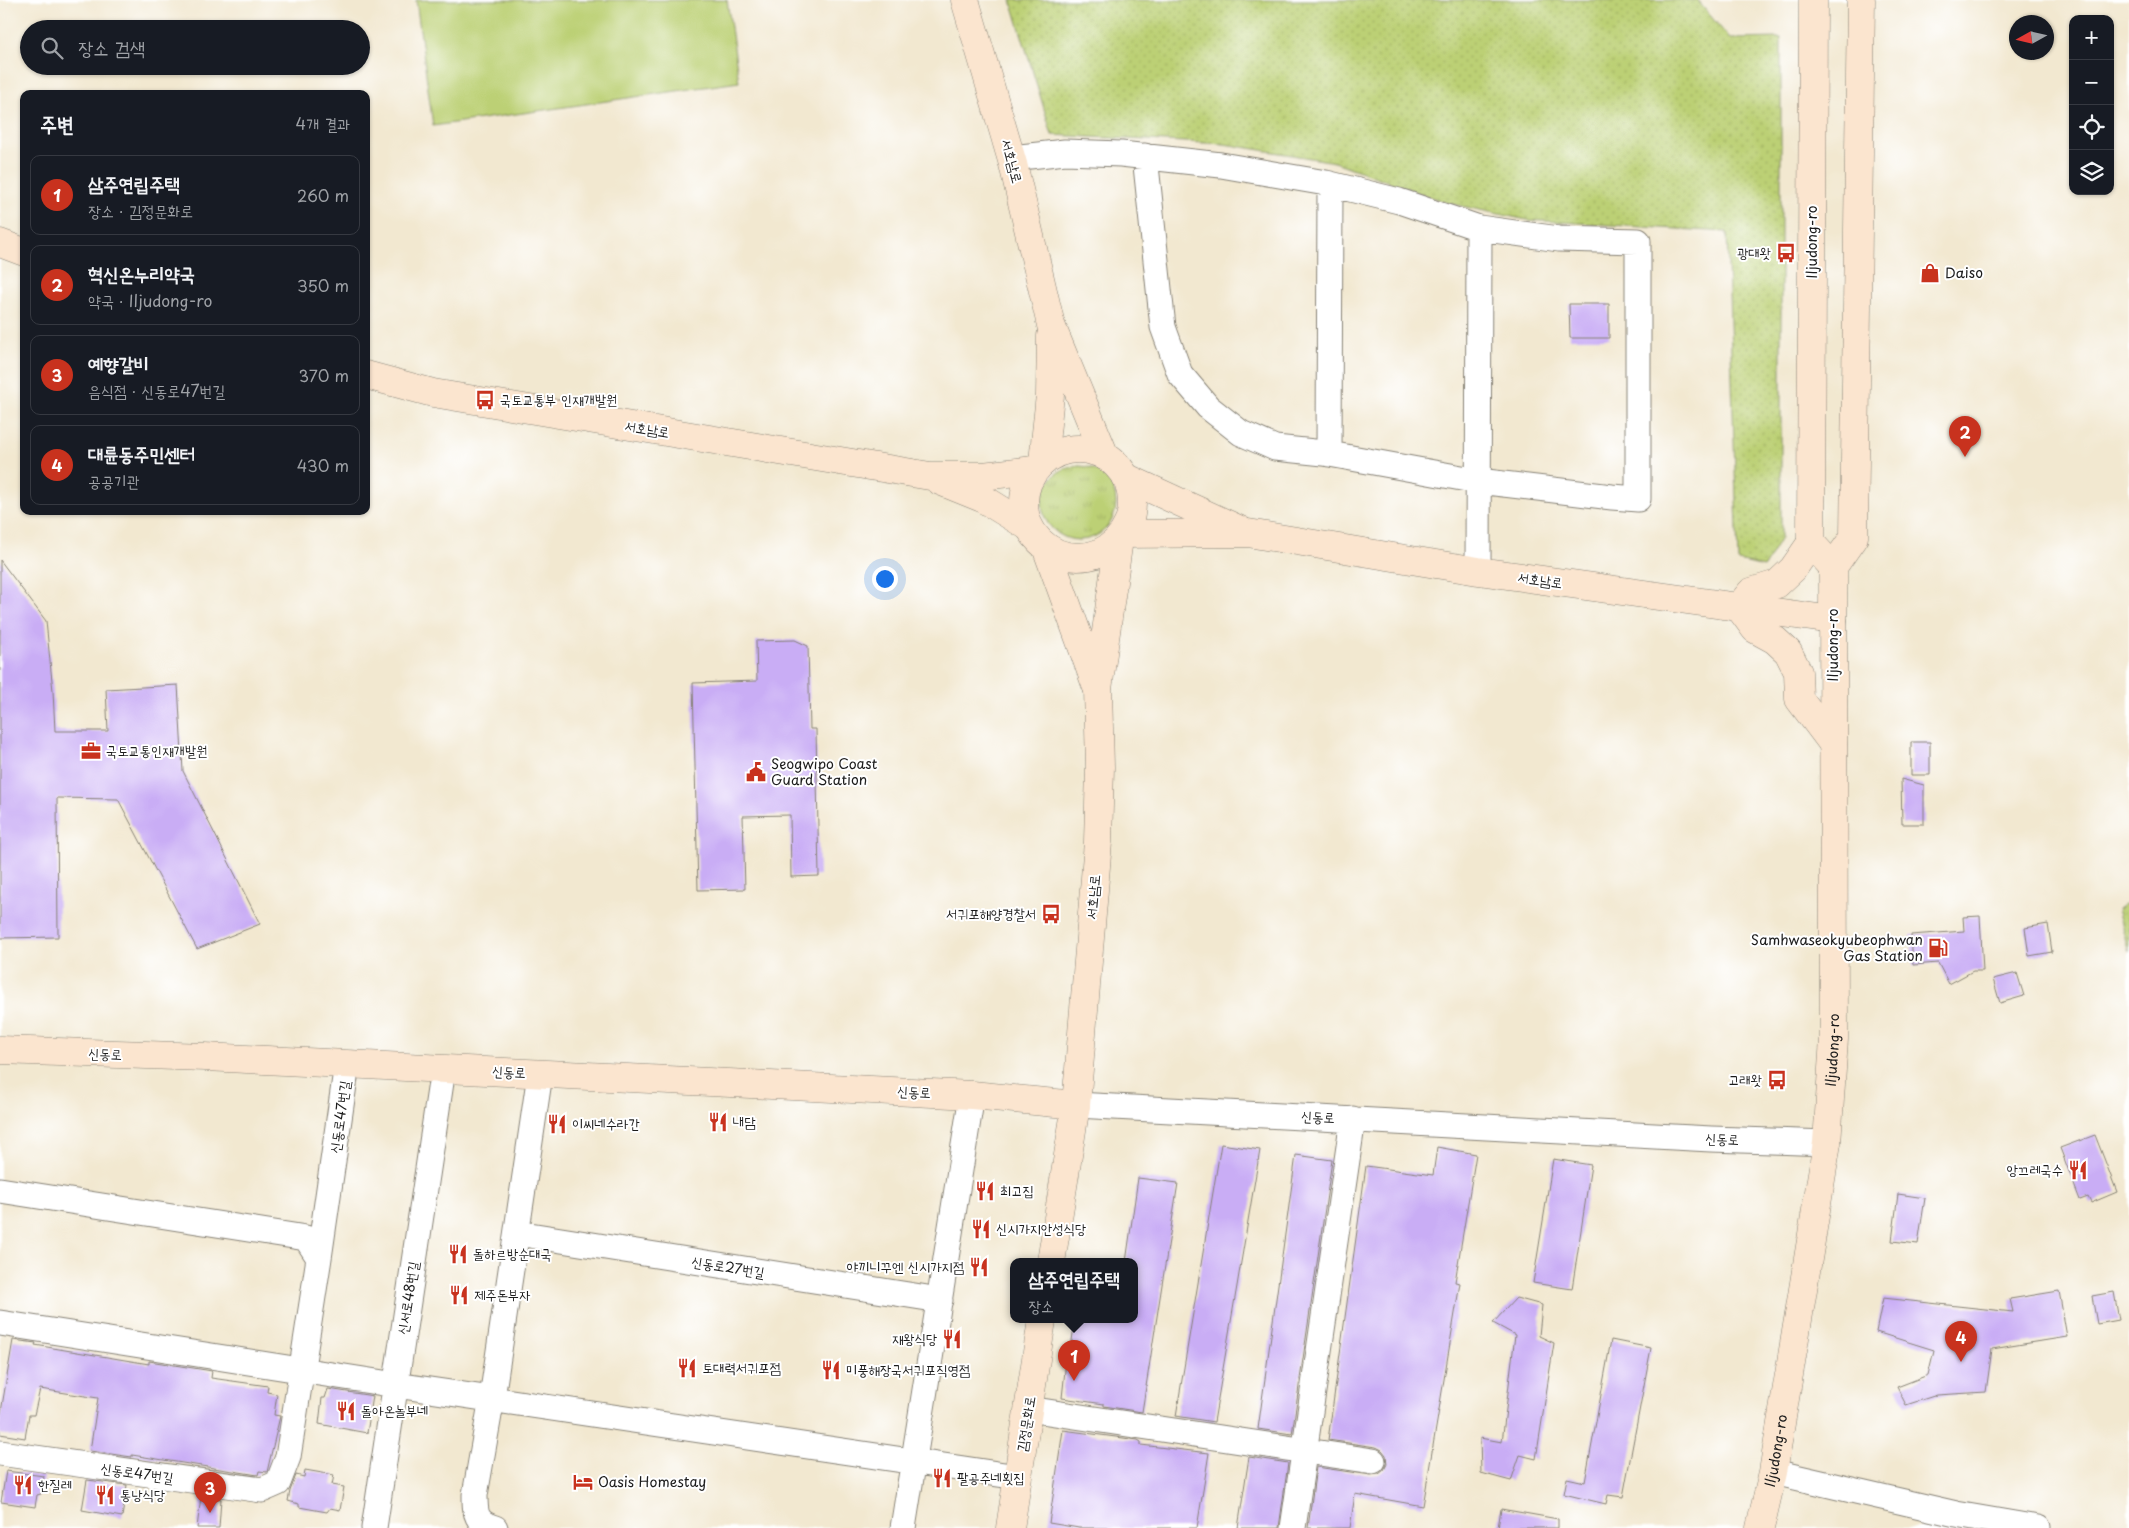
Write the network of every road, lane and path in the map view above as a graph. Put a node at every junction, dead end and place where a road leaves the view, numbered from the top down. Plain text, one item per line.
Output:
1 (965, 0) edge
2 (1861, 0) edge
3 (1811, 6) edge
4 (1145, 156) junction
5 (1012, 158) junction
6 (1330, 184) junction
7 (1479, 228) junction
8 (0, 243) edge
9 (20, 250) edge
10 (1052, 325) junction
11 (370, 375) edge
12 (1329, 454) junction
13 (1104, 456) junction
14 (1039, 466) junction
15 (930, 476) junction
16 (1125, 477) junction
17 (1478, 481) junction
18 (1248, 534) junction
19 (1121, 536) junction
20 (1037, 537) junction
21 (1811, 543) junction
22 (1833, 567) junction
23 (1478, 571) junction
24 (1739, 607) junction
25 (1833, 620) junction
26 (1098, 689) junction
27 (1833, 744) junction
28 (0, 1050) edge
29 (347, 1064) junction
30 (443, 1069) junction
31 (540, 1074) junction
32 (972, 1095) junction
33 (1076, 1105) junction
34 (1353, 1119) junction
35 (1827, 1143) junction
36 (0, 1190) edge
37 (517, 1233) junction
38 (319, 1258) junction
39 (1052, 1258) edge
40 (940, 1300) junction
41 (0, 1323) edge
42 (1042, 1323) edge
43 (302, 1370) junction
44 (396, 1385) junction
45 (492, 1398) junction
46 (1028, 1409) junction
47 (1304, 1450) junction
48 (0, 1453) edge
49 (915, 1460) junction
50 (1372, 1461) dead end
51 (1773, 1472) junction
52 (1018, 1476) junction
53 (374, 1528) edge
54 (495, 1528) edge
55 (903, 1528) edge
56 (1010, 1528) edge
57 (1293, 1528) edge
58 (1760, 1528) edge
59 (2038, 1528) edge

1 - 5 main road, 서호남로
2 - 22 main road
3 - 21 main road, Iljudong-ro
4 - 5 street
4 - 6 street
4 - 12 street
5 - 10 main road, 서호남로
6 - 7 street
6 - 12 street
7 - 17 street
7 - 17 street
8 - 9 main road
10 - 13 main road
10 - 14 main road
11 - 15 main road, 서호남로
12 - 17 street
13 - 14 main road
13 - 16 main road
14 - 15 main road
14 - 20 main road
15 - 20 main road
16 - 18 main road
16 - 19 main road
17 - 23 street
18 - 19 main road
18 - 23 main road, 서호남로
19 - 20 main road
19 - 26 main road
20 - 26 main road
21 - 22 main road
21 - 24 main road
22 - 25 main road, Iljudong-ro
23 - 24 main road, 서호남로
24 - 25 main road, 서호남로
24 - 27 main road
25 - 27 main road, Iljudong-ro
26 - 33 main road, 서호남로
27 - 35 main road, Iljudong-ro
28 - 29 main road, 신동로
29 - 30 main road, 신동로
29 - 38 street, 신동로47번길
30 - 31 main road, 신동로
30 - 44 street, 신서로48번길
31 - 32 main road, 신동로
31 - 37 street
32 - 33 main road, 신동로
32 - 40 street
33 - 34 street, 신동로
33 - 39 main road
34 - 35 street, 신동로
34 - 47 street
35 - 51 main road, Iljudong-ro
36 - 38 street
37 - 40 street, 신동로27번길
37 - 45 street
38 - 43 street, 신동로47번길
40 - 49 street
41 - 43 street
42 - 46 main road, 김정문화로
43 - 44 street
43 - 48 street, 신동로47번길
44 - 45 street
44 - 53 street, 신서로48번길
45 - 49 street
45 - 54 street
46 - 47 street
46 - 52 main road, 김정문화로
47 - 50 street
47 - 57 street
49 - 52 street
49 - 55 street
51 - 58 main road, Iljudong-ro
51 - 59 street
52 - 56 main road, 김정문화로

